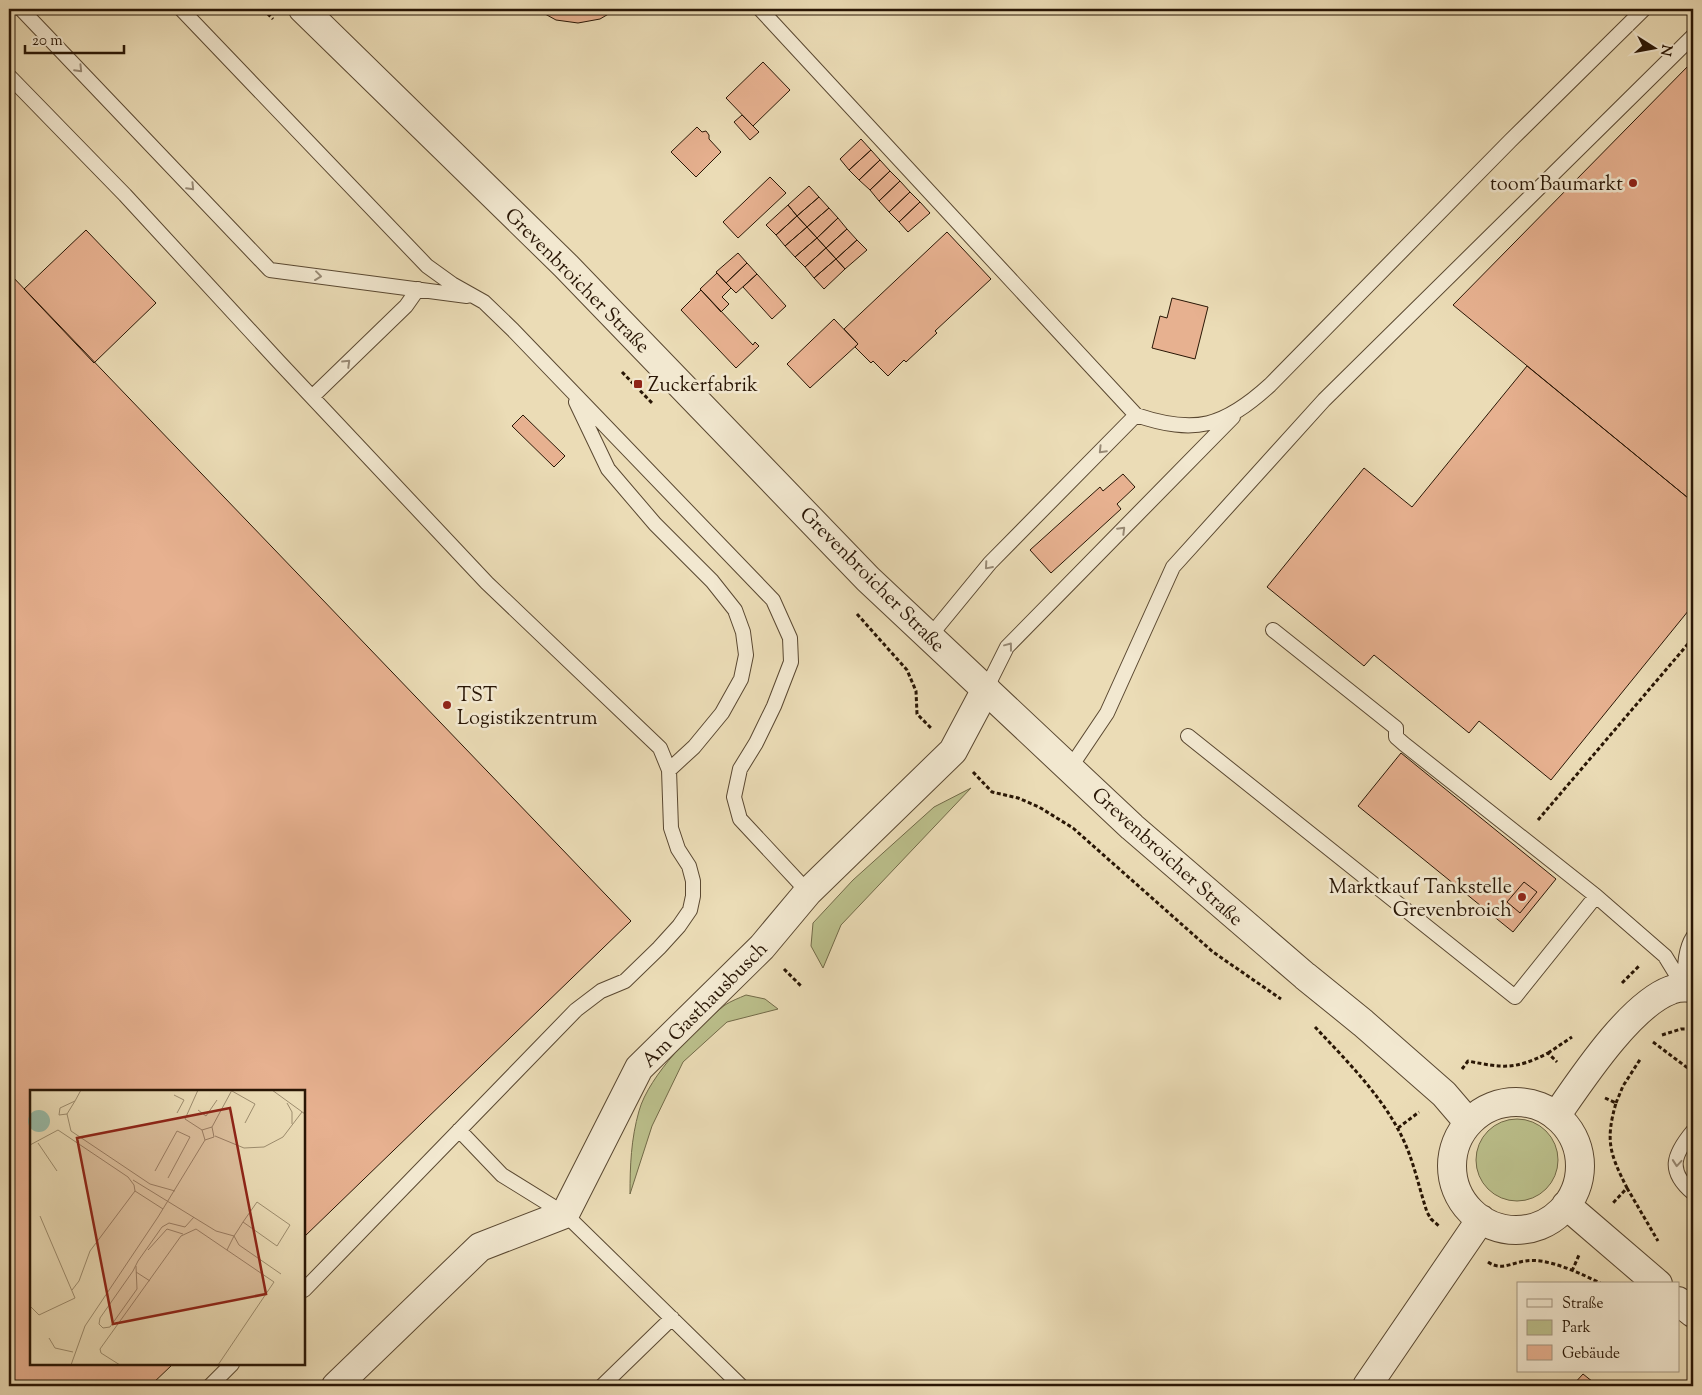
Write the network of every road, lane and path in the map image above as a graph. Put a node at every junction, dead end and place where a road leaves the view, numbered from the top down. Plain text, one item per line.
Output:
1 (21, 9) edge
2 (181, 9) edge
3 (303, 9) edge
4 (760, 9) edge
5 (1644, 9) edge
6 (1693, 36) edge
7 (9, 76) edge
8 (418, 289) junction
9 (474, 296) junction
10 (570, 390) junction
11 (312, 397) junction
12 (1238, 412) junction
13 (1136, 415) junction
14 (1273, 630) dead end
15 (930, 636) junction
16 (1693, 638) edge
17 (986, 689) junction
18 (1188, 736) dead end
19 (1070, 768) junction
20 (670, 770) junction
21 (1522, 838) junction
22 (808, 892) junction
23 (1596, 896) junction
24 (1693, 937) edge
25 (1688, 988) edge
26 (1693, 1030) edge
27 (1653, 1042) junction
28 (1649, 1047) dead end
29 (1645, 1052) dead end
30 (1693, 1072) edge
31 (1616, 1103) dead end
32 (1556, 1116) junction
33 (1468, 1122) junction
34 (459, 1130) junction
35 (1693, 1131) edge
36 (1693, 1193) edge
37 (1566, 1205) junction
38 (565, 1214) junction
39 (1481, 1219) junction
40 (1656, 1282) edge
41 (305, 1289) edge
42 (1680, 1302) edge
43 (1693, 1313) edge
44 (672, 1318) junction
45 (231, 1365) edge
46 (210, 1386) edge
47 (336, 1386) edge
48 (602, 1386) edge
49 (741, 1386) edge
50 (1367, 1386) edge

1 -> 8 lane
2 - 9 lane
3 - 15 street, Grevenbroicher Straße
4 - 13 lane
5 - 12 lane
6 - 19 lane
7 - 11 lane
8 - 9 lane
11 -> 8 lane
9 - 10 lane
10 - 20 lane
10 - 22 lane
11 - 20 lane
12 - 13 lane
17 -> 12 lane
13 -> 15 lane
14 - 21 lane
15 - 17 street, Grevenbroicher Straße
16 - 21 path
17 - 19 street, Grevenbroicher Straße
17 - 22 street, Am Gasthausbusch
18 - 23 lane
19 - 33 street, Grevenbroicher Straße
20 - 34 lane
21 - 23 lane
22 - 38 street, Am Gasthausbusch
23 - 25 lane
24 - 25 lane
25 - 32 street
26 - 27 path
27 - 28 path
27 - 30 path
29 - 31 path
32 - 33 street
32 - 37 street
33 - 39 street
34 - 38 lane
34 - 41 lane
35 -> 36 lane
37 - 39 street
37 - 40 street
38 - 44 lane
38 - 47 street
39 - 50 street
42 - 43 street
44 - 48 lane
44 - 49 lane
45 - 46 lane

